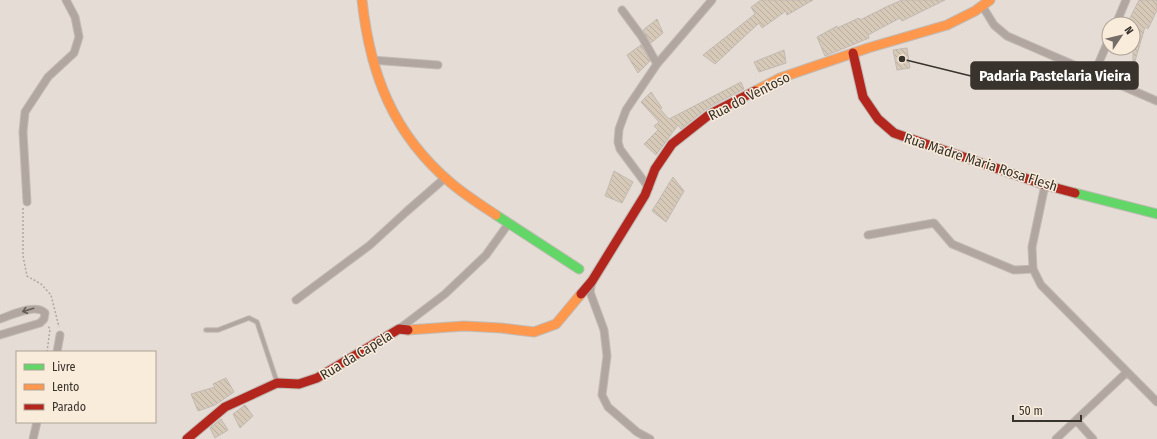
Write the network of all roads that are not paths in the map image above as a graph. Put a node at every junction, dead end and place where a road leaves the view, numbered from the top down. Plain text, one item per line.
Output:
1 (66, 0) edge
2 (362, 0) edge
3 (712, 0) edge
4 (990, 0) edge
5 (1126, 0) edge
6 (983, 7) junction
7 (622, 10) dead end
8 (1119, 16) edge
9 (853, 53) junction
10 (1102, 56) edge
11 (372, 60) junction
12 (657, 64) junction
13 (438, 65) dead end
14 (1094, 74) junction
15 (1157, 101) edge
16 (445, 178) junction
17 (1045, 185) junction
18 (649, 188) junction
19 (26, 202) road end
20 (1157, 214) edge
21 (509, 223) junction
22 (868, 235) dead end
23 (579, 269) dead end
24 (1033, 269) junction
25 (592, 281) junction
26 (296, 300) dead end
27 (0, 319) edge
28 (398, 329) junction
29 (206, 330) dead end
30 (0, 335) edge
31 (60, 335) road end
32 (57, 351) edge
33 (1127, 372) junction
34 (277, 383) junction
35 (1157, 402) edge
36 (1076, 420) junction
37 (37, 423) edge
38 (33, 439) edge
39 (187, 439) edge
40 (650, 439) edge
41 (1056, 439) edge
42 (1093, 439) edge

1 - 19 street
2 - 11 street
3 - 12 street
4 - 6 street, Rua do Ventoso
5 - 8 street
6 - 9 street, Rua do Ventoso
6 - 14 street
7 - 12 street
9 - 17 street, Rua Madre Maria Rosa Flesh
9 - 18 street, Rua do Ventoso
10 - 14 street
11 - 13 street
11 - 16 street
12 - 18 street
14 - 15 street
16 - 21 street
16 - 26 street
17 - 20 street, Rua Madre Maria Rosa Flesh
17 - 24 street
18 - 25 street, Rua do Ventoso
21 - 23 street
21 - 28 street
22 - 24 street
24 - 33 street
25 - 28 street, Rua da Capela
25 - 40 street
30 -> 27 street
28 - 34 street, Rua da Capela
29 - 34 lane
31 - 32 street
33 - 35 street
33 - 36 street
34 - 39 street, Rua da Capela
36 - 41 street
36 - 42 street
37 - 38 street

